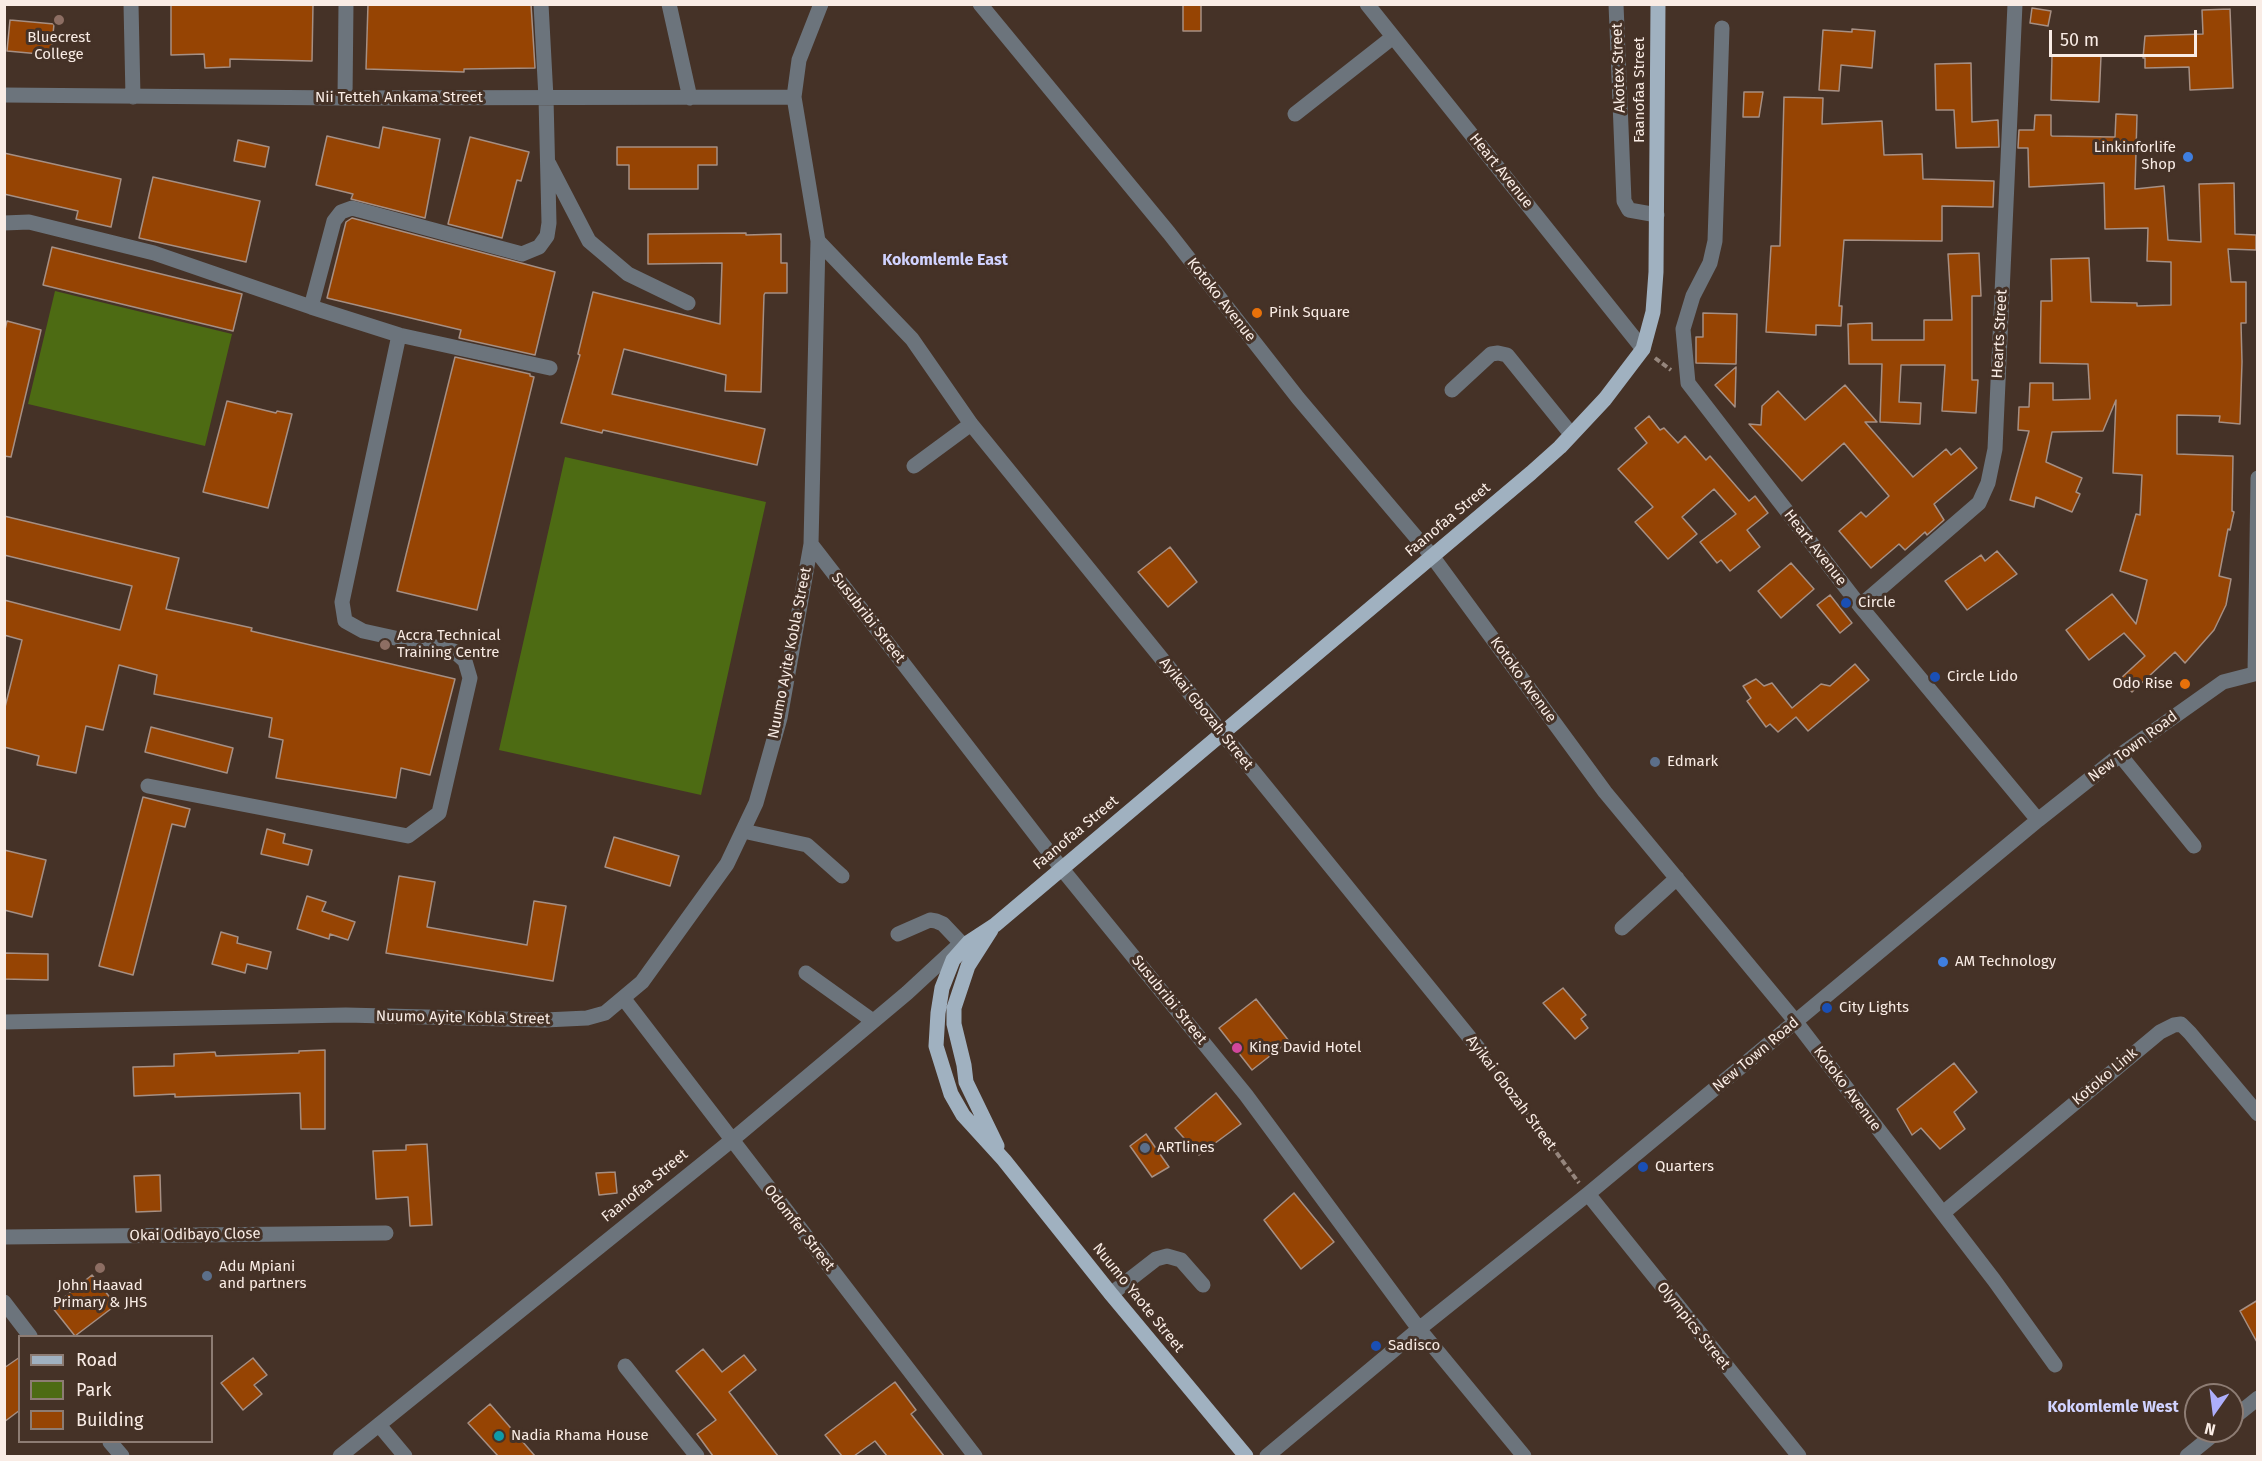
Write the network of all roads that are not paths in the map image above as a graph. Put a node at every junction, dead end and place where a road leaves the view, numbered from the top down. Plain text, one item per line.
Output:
1 (131, 4) edge
2 (346, 4) edge
3 (541, 4) edge
4 (669, 4) edge
5 (821, 4) edge
6 (980, 4) edge
7 (1367, 4) edge
8 (1616, 4) edge
9 (1658, 4) edge
10 (2015, 4) edge
11 (1722, 28) dead end
12 (1394, 37) junction
13 (4, 95) edge
14 (133, 97) junction
15 (794, 97) junction
16 (345, 98) junction
17 (546, 98) junction
18 (690, 98) junction
19 (1295, 114) dead end
20 (548, 161) junction
21 (1657, 215) junction
22 (4, 222) edge
23 (818, 241) junction
24 (688, 303) dead end
25 (311, 307) junction
26 (399, 335) junction
27 (1643, 349) junction
28 (550, 368) dead end
29 (1452, 390) dead end
30 (971, 424) junction
31 (1571, 434) junction
32 (914, 466) dead end
33 (2258, 478) edge
34 (811, 544) junction
35 (1432, 556) junction
36 (2257, 578) edge
37 (1860, 606) junction
38 (2256, 673) edge
39 (1222, 734) junction
40 (2120, 755) junction
41 (148, 786) dead end
42 (2038, 820) junction
43 (743, 831) junction
44 (2194, 846) dead end
45 (1062, 869) junction
46 (842, 876) dead end
47 (1677, 878) junction
48 (994, 925) junction
49 (1622, 928) dead end
50 (898, 934) dead end
51 (965, 943) junction
52 (806, 973) dead end
53 (624, 999) junction
54 (873, 1021) junction
55 (4, 1022) edge
56 (1796, 1022) junction
57 (1483, 1054) road end
58 (2258, 1114) edge
59 (732, 1140) junction
60 (1004, 1160) junction
61 (1588, 1194) junction
62 (1943, 1213) junction
63 (386, 1233) dead end
64 (4, 1237) edge
65 (1203, 1285) dead end
66 (1111, 1294) junction
67 (4, 1302) edge
68 (1419, 1329) junction
69 (29, 1335) edge
70 (2055, 1365) dead end
71 (625, 1366) dead end
72 (2258, 1398) edge
73 (2244, 1409) edge
74 (379, 1425) junction
75 (112, 1443) edge
76 (2203, 1443) edge
77 (123, 1456) edge
78 (340, 1456) edge
79 (405, 1456) edge
80 (697, 1456) edge
81 (975, 1456) edge
82 (1246, 1456) edge
83 (1267, 1456) edge
84 (1524, 1456) edge
85 (1799, 1456) edge
86 (2187, 1456) edge

1 - 14 street
2 - 16 street
3 - 17 street
4 - 18 street
5 - 15 street, Nuumo Ayite Kobla Street
6 - 35 street, Kotoko Avenue
7 - 12 street, Heart Avenue
8 - 21 street, Akotex Street
9 - 21 main road, Faanofaa Street
10 - 37 street, Hearts Street
11 - 37 street, Heart Avenue
12 - 19 street
12 - 27 street, Heart Avenue
13 - 14 street, Nii Tetteh Ankama Street
14 - 16 street, Nii Tetteh Ankama Street
15 - 18 street, Nii Tetteh Ankama Street
15 - 23 street, Nuumo Ayite Kobla Street
16 - 17 street, Nii Tetteh Ankama Street
17 - 18 street, Nii Tetteh Ankama Street
17 - 20 street
20 - 24 street
20 - 25 street
21 - 27 main road, Faanofaa Street
22 - 25 street
23 - 30 street, Ayikai Gbozah Street
23 - 34 street, Nuumo Ayite Kobla Street
25 - 26 street
26 - 28 street
26 - 41 street
27 - 31 main road, Faanofaa Street
29 - 31 street
30 - 32 street
30 - 39 street, Ayikai Gbozah Street
31 - 35 main road, Faanofaa Street
33 - 36 street
34 - 43 street, Nuumo Ayite Kobla Street
34 - 45 street, Susubribi Street
35 - 39 main road, Faanofaa Street
35 - 47 street, Kotoko Avenue
36 - 38 street
37 - 42 street, Heart Avenue
38 - 40 street, New Town Road
39 - 45 main road, Faanofaa Street
39 - 57 street, Ayikai Gbozah Street
40 - 42 street, New Town Road
40 - 44 street
42 - 56 street, New Town Road
43 - 46 street
43 - 53 street, Nuumo Ayite Kobla Street
45 - 48 main road, Faanofaa Street
45 - 68 street, Susubribi Street
47 - 49 street
47 - 56 street, Kotoko Avenue
48 - 51 main road, Nuumo Yaote Street
48 - 60 main road, Nuumo Yaote Street
50 - 51 street
51 - 54 street, Faanofaa Street
51 - 60 main road, Nuumo Yaote Street
52 - 54 street
53 - 55 street, Nuumo Ayite Kobla Street
53 - 59 street, Odomfer Street
54 - 59 street, Faanofaa Street
56 - 61 street, New Town Road
56 - 62 street, Kotoko Avenue
58 - 62 street, Kotoko Link
59 - 74 street, Faanofaa Street
59 - 81 street, Odomfer Street
60 - 66 main road, Nuumo Yaote Street
61 - 68 street, New Town Road
61 - 85 street, Olympics Street
62 - 70 street, Kotoko Avenue
63 - 64 street, Okai Odibayo Close
65 - 66 street
66 - 82 main road, Nuumo Yaote Street
67 - 69 street
68 - 83 street, New Town Road
68 - 84 street, Susubribi Street
71 - 80 street
72 - 73 street
74 - 78 street, Faanofaa Street
74 - 79 street
75 - 77 street
76 - 86 street

